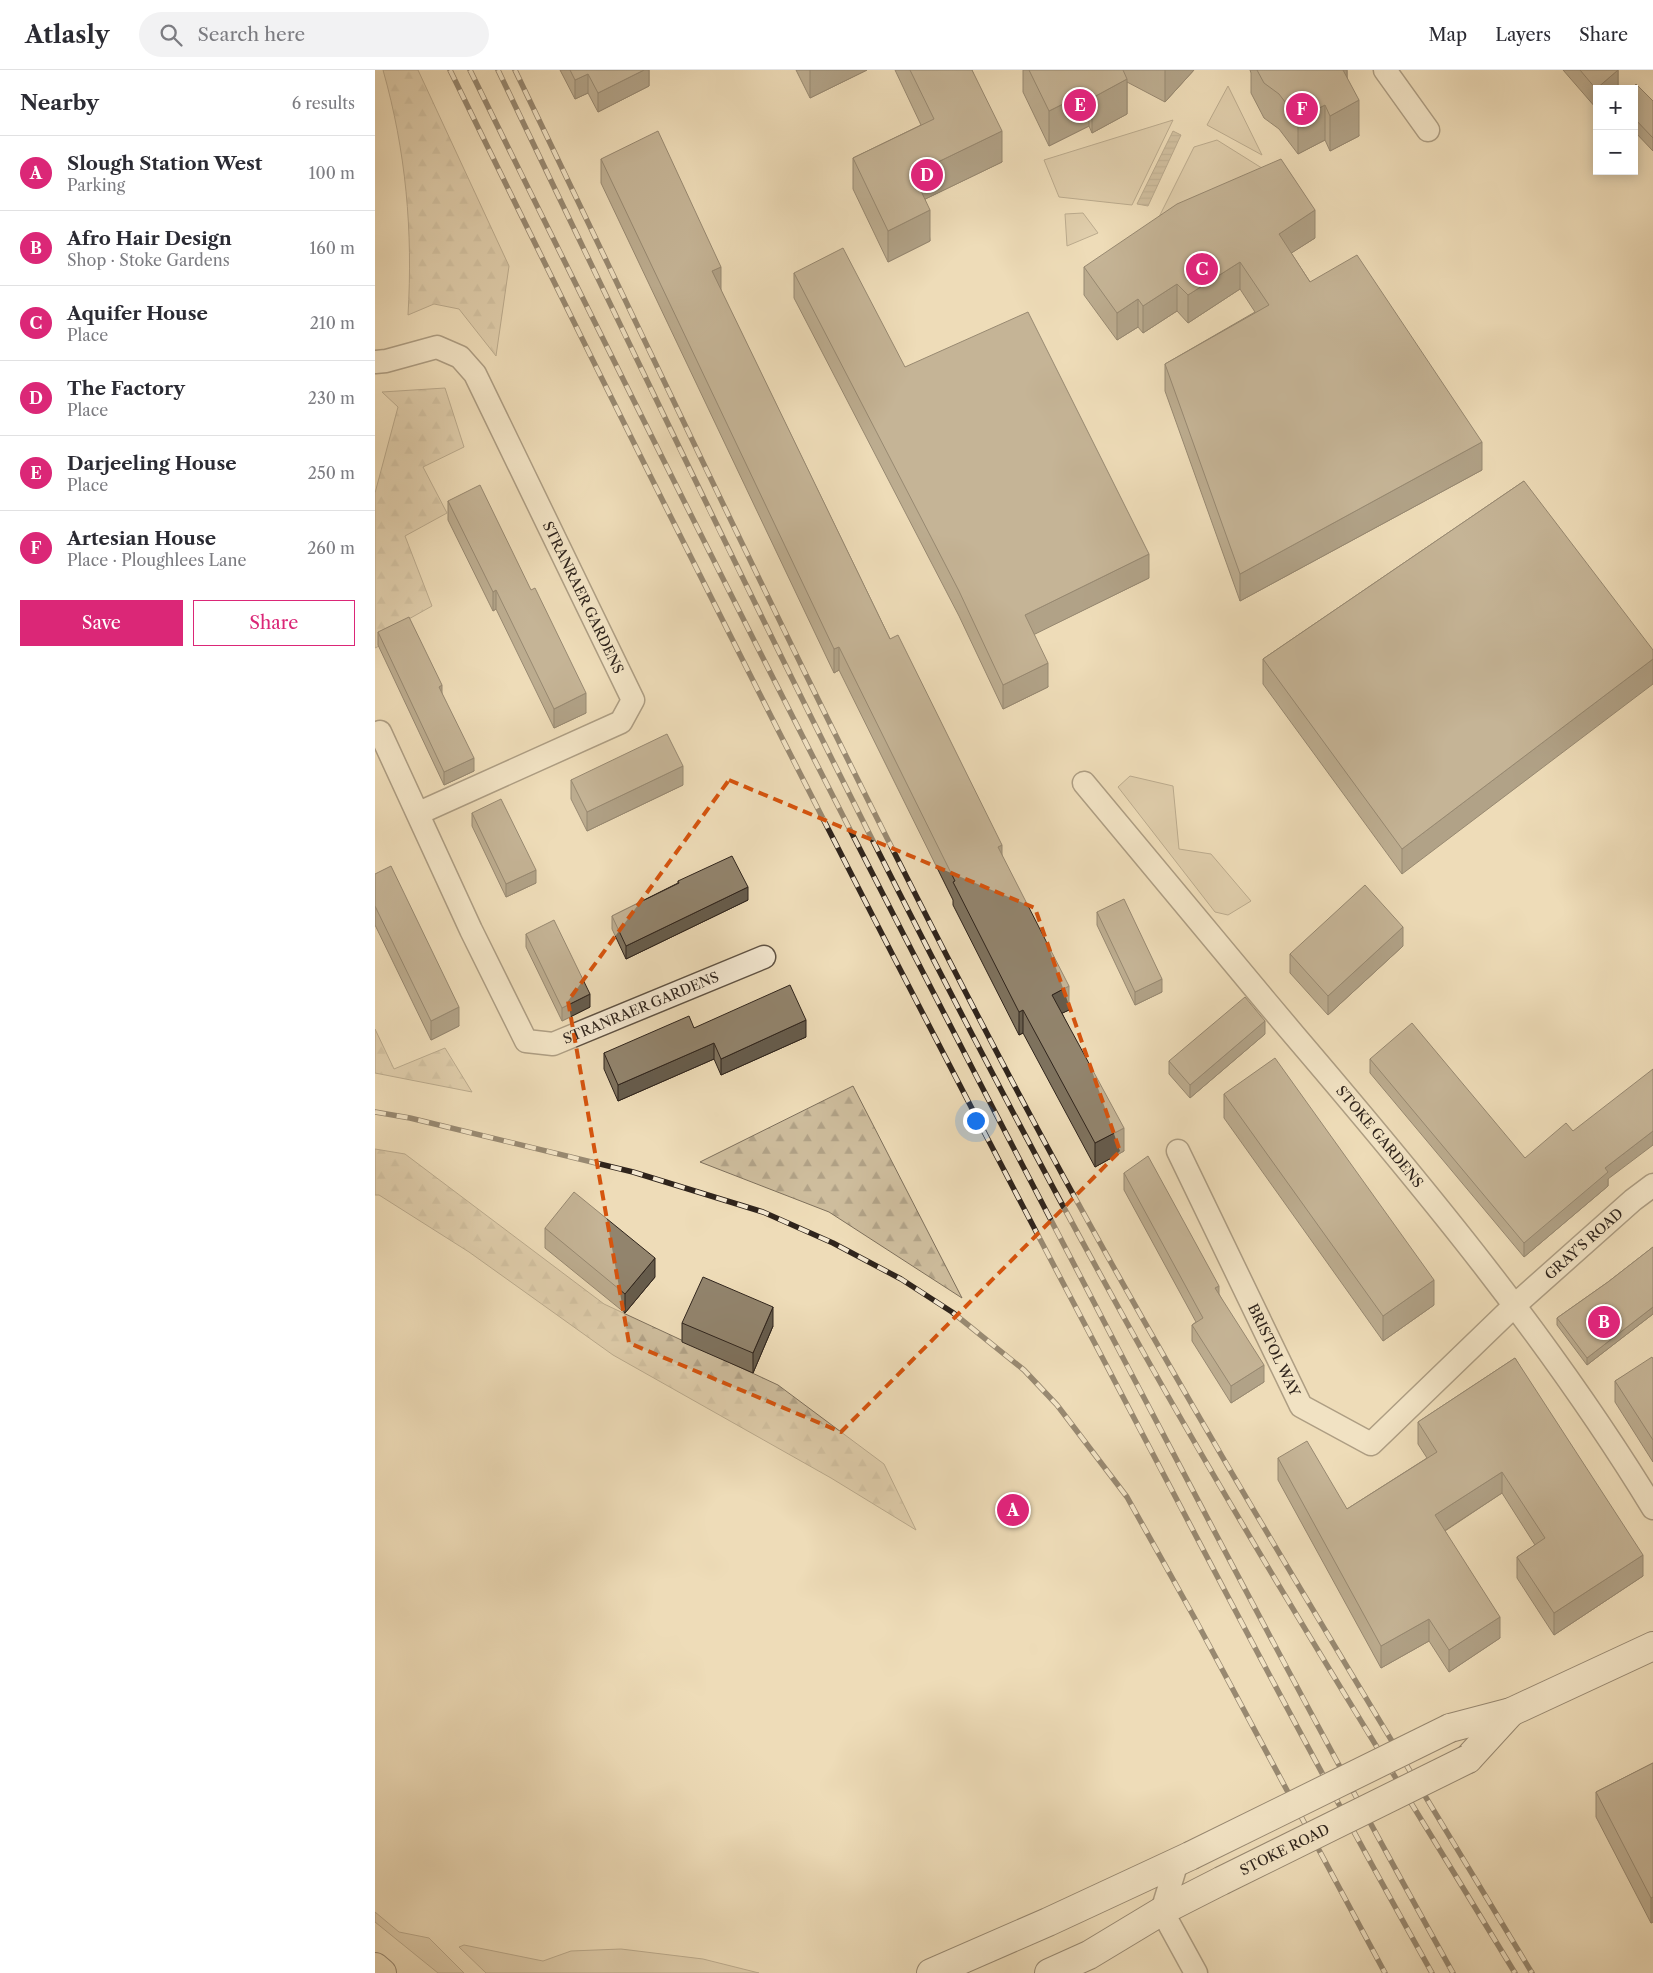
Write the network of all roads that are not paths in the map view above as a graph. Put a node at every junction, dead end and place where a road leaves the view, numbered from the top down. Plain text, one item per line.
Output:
1 (1385, 70) edge
2 (1428, 130) dead end
3 (375, 362) edge
4 (380, 732) dead end
5 (1083, 783) dead end
6 (419, 813) junction
7 (764, 957) dead end
8 (1178, 1151) dead end
9 (1653, 1185) edge
10 (1515, 1305) junction
11 (1653, 1508) edge
12 (1653, 1646) edge
13 (1511, 1712) junction
14 (1183, 1859) junction
15 (1163, 1911) junction
16 (375, 1967) edge
17 (382, 1973) edge
18 (931, 1973) edge
19 (1049, 1973) edge
20 (1197, 1973) edge

1 - 2 street
3 - 6 street, STRANRAER GARDENS
4 - 6 street, STRANRAER GARDENS
5 - 10 street, STOKE GARDENS
6 - 7 street, STRANRAER GARDENS
8 - 10 street, BRISTOL WAY
9 - 10 street, GRAY'S ROAD
10 - 11 street, STOKE GARDENS
12 - 13 main road, STOKE ROAD
13 - 14 main road, STOKE ROAD, bridge
13 - 15 main road, STOKE ROAD, bridge
14 - 15 street
14 - 18 main road, STOKE ROAD
15 - 19 main road, STOKE ROAD
15 - 20 street
16 - 17 main road

